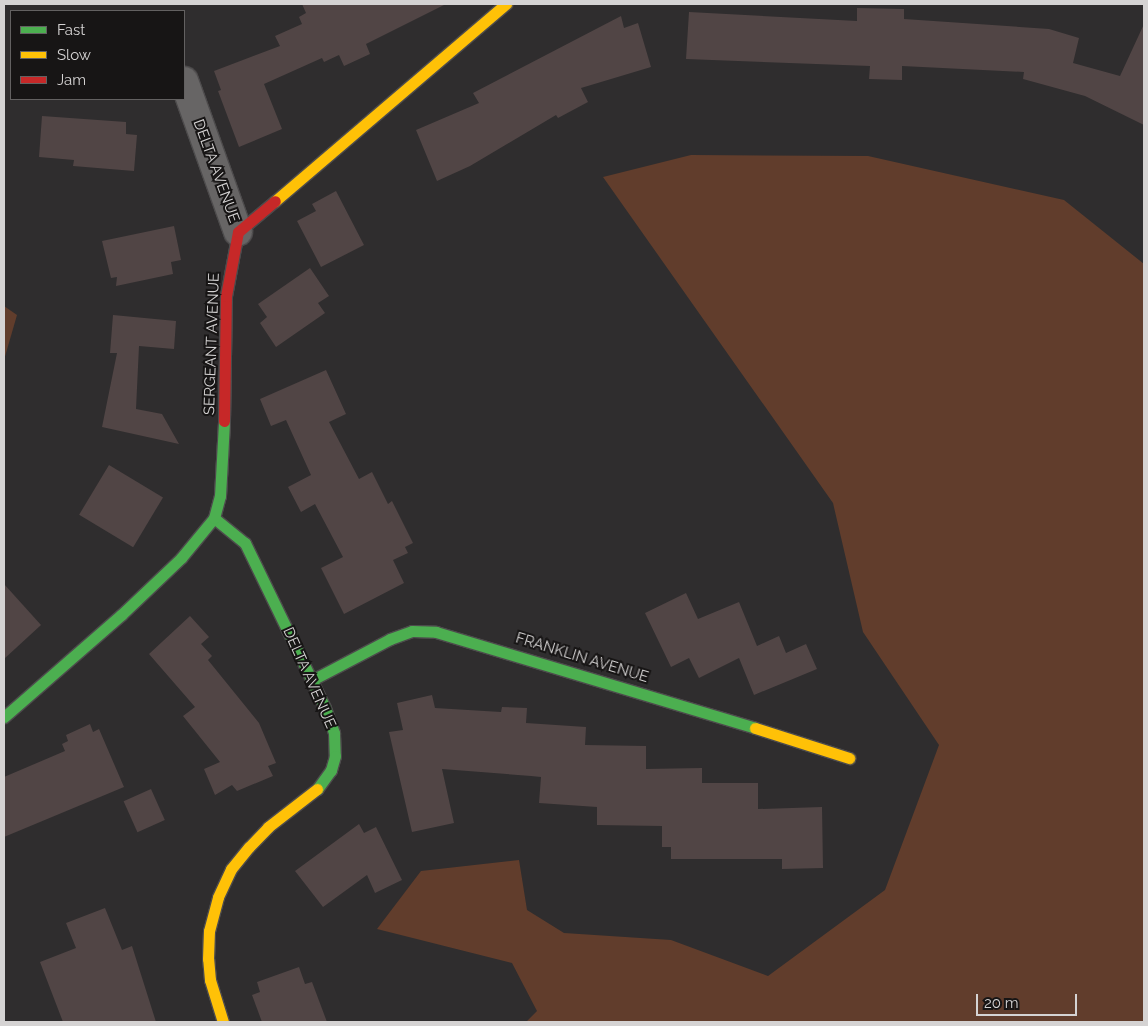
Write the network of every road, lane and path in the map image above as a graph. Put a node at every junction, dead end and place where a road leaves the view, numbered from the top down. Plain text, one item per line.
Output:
1 (506, 4) edge
2 (185, 84) edge
3 (238, 232) junction
4 (214, 518) junction
5 (312, 680) junction
6 (4, 717) edge
7 (849, 758) dead end
8 (223, 1022) edge

1 - 3 street
2 - 3 street, DELTA AVENUE
3 - 4 street, SERGEANT AVENUE
4 - 5 street, DELTA AVENUE
4 - 6 street, SERGEANT AVENUE
5 - 7 street, FRANKLIN AVENUE
5 - 8 street, DELTA AVENUE

